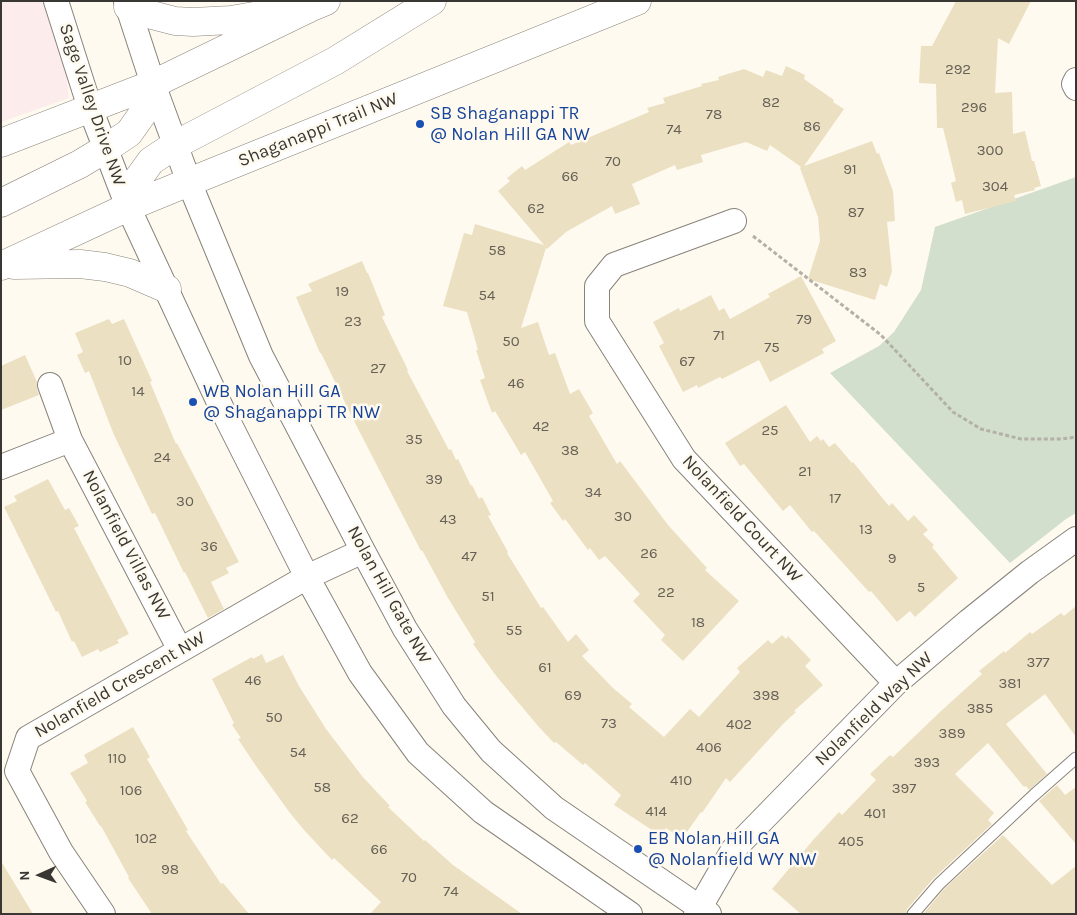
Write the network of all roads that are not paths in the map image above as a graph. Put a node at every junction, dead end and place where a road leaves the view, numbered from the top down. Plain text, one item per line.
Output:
1 (56, 1) edge
2 (432, 1) edge
3 (637, 1) edge
4 (320, 3) edge
5 (127, 4) edge
6 (1076, 80) edge
7 (153, 84) junction
8 (1076, 88) edge
9 (90, 108) junction
10 (1, 143) edge
11 (175, 145) junction
12 (105, 149) junction
13 (189, 182) junction
14 (1, 203) edge
15 (128, 208) junction
16 (734, 221) road end
17 (2, 266) edge
18 (167, 289) junction
19 (50, 385) dead end
20 (70, 440) junction
21 (1, 467) edge
22 (1076, 539) edge
23 (362, 551) junction
24 (307, 577) junction
25 (180, 650) junction
26 (896, 683) junction
27 (1076, 758) edge
28 (702, 912) edge
29 (103, 914) edge
30 (630, 914) edge
31 (913, 914) edge

1 - 9 street, Sage Valley Drive NW
2 - 11 main road
3 - 13 main road, Shaganappi Trail NW
4 - 5 main road
4 - 7 main road
5 - 7 street
6 - 8 street
7 - 9 main road
7 - 11 street
7 - 12 main road
9 - 10 main road
9 - 12 street, Sage Valley Drive NW
11 - 13 street
11 - 15 main road
12 - 14 main road
12 - 15 street, Sage Valley Drive NW
13 - 15 main road, Shaganappi Trail NW
13 - 23 street, Nolan Hill Gate NW
15 - 17 main road, Shaganappi Trail NW
15 - 18 street
16 - 26 street, Nolanfield Court NW
17 - 18 main road
18 - 24 street
19 - 20 street, Nolanfield Villas NW
20 - 21 street
20 - 25 street, Nolanfield Villas NW
22 - 26 street, Nolanfield Way NW
23 - 24 street, Nolanfield Crescent NW
23 - 28 street, Nolan Hill Gate NW
24 - 25 street, Nolanfield Crescent NW
24 - 30 street
25 - 29 street, Nolanfield Crescent NW
26 - 28 street, Nolanfield Way NW
27 - 31 lane

